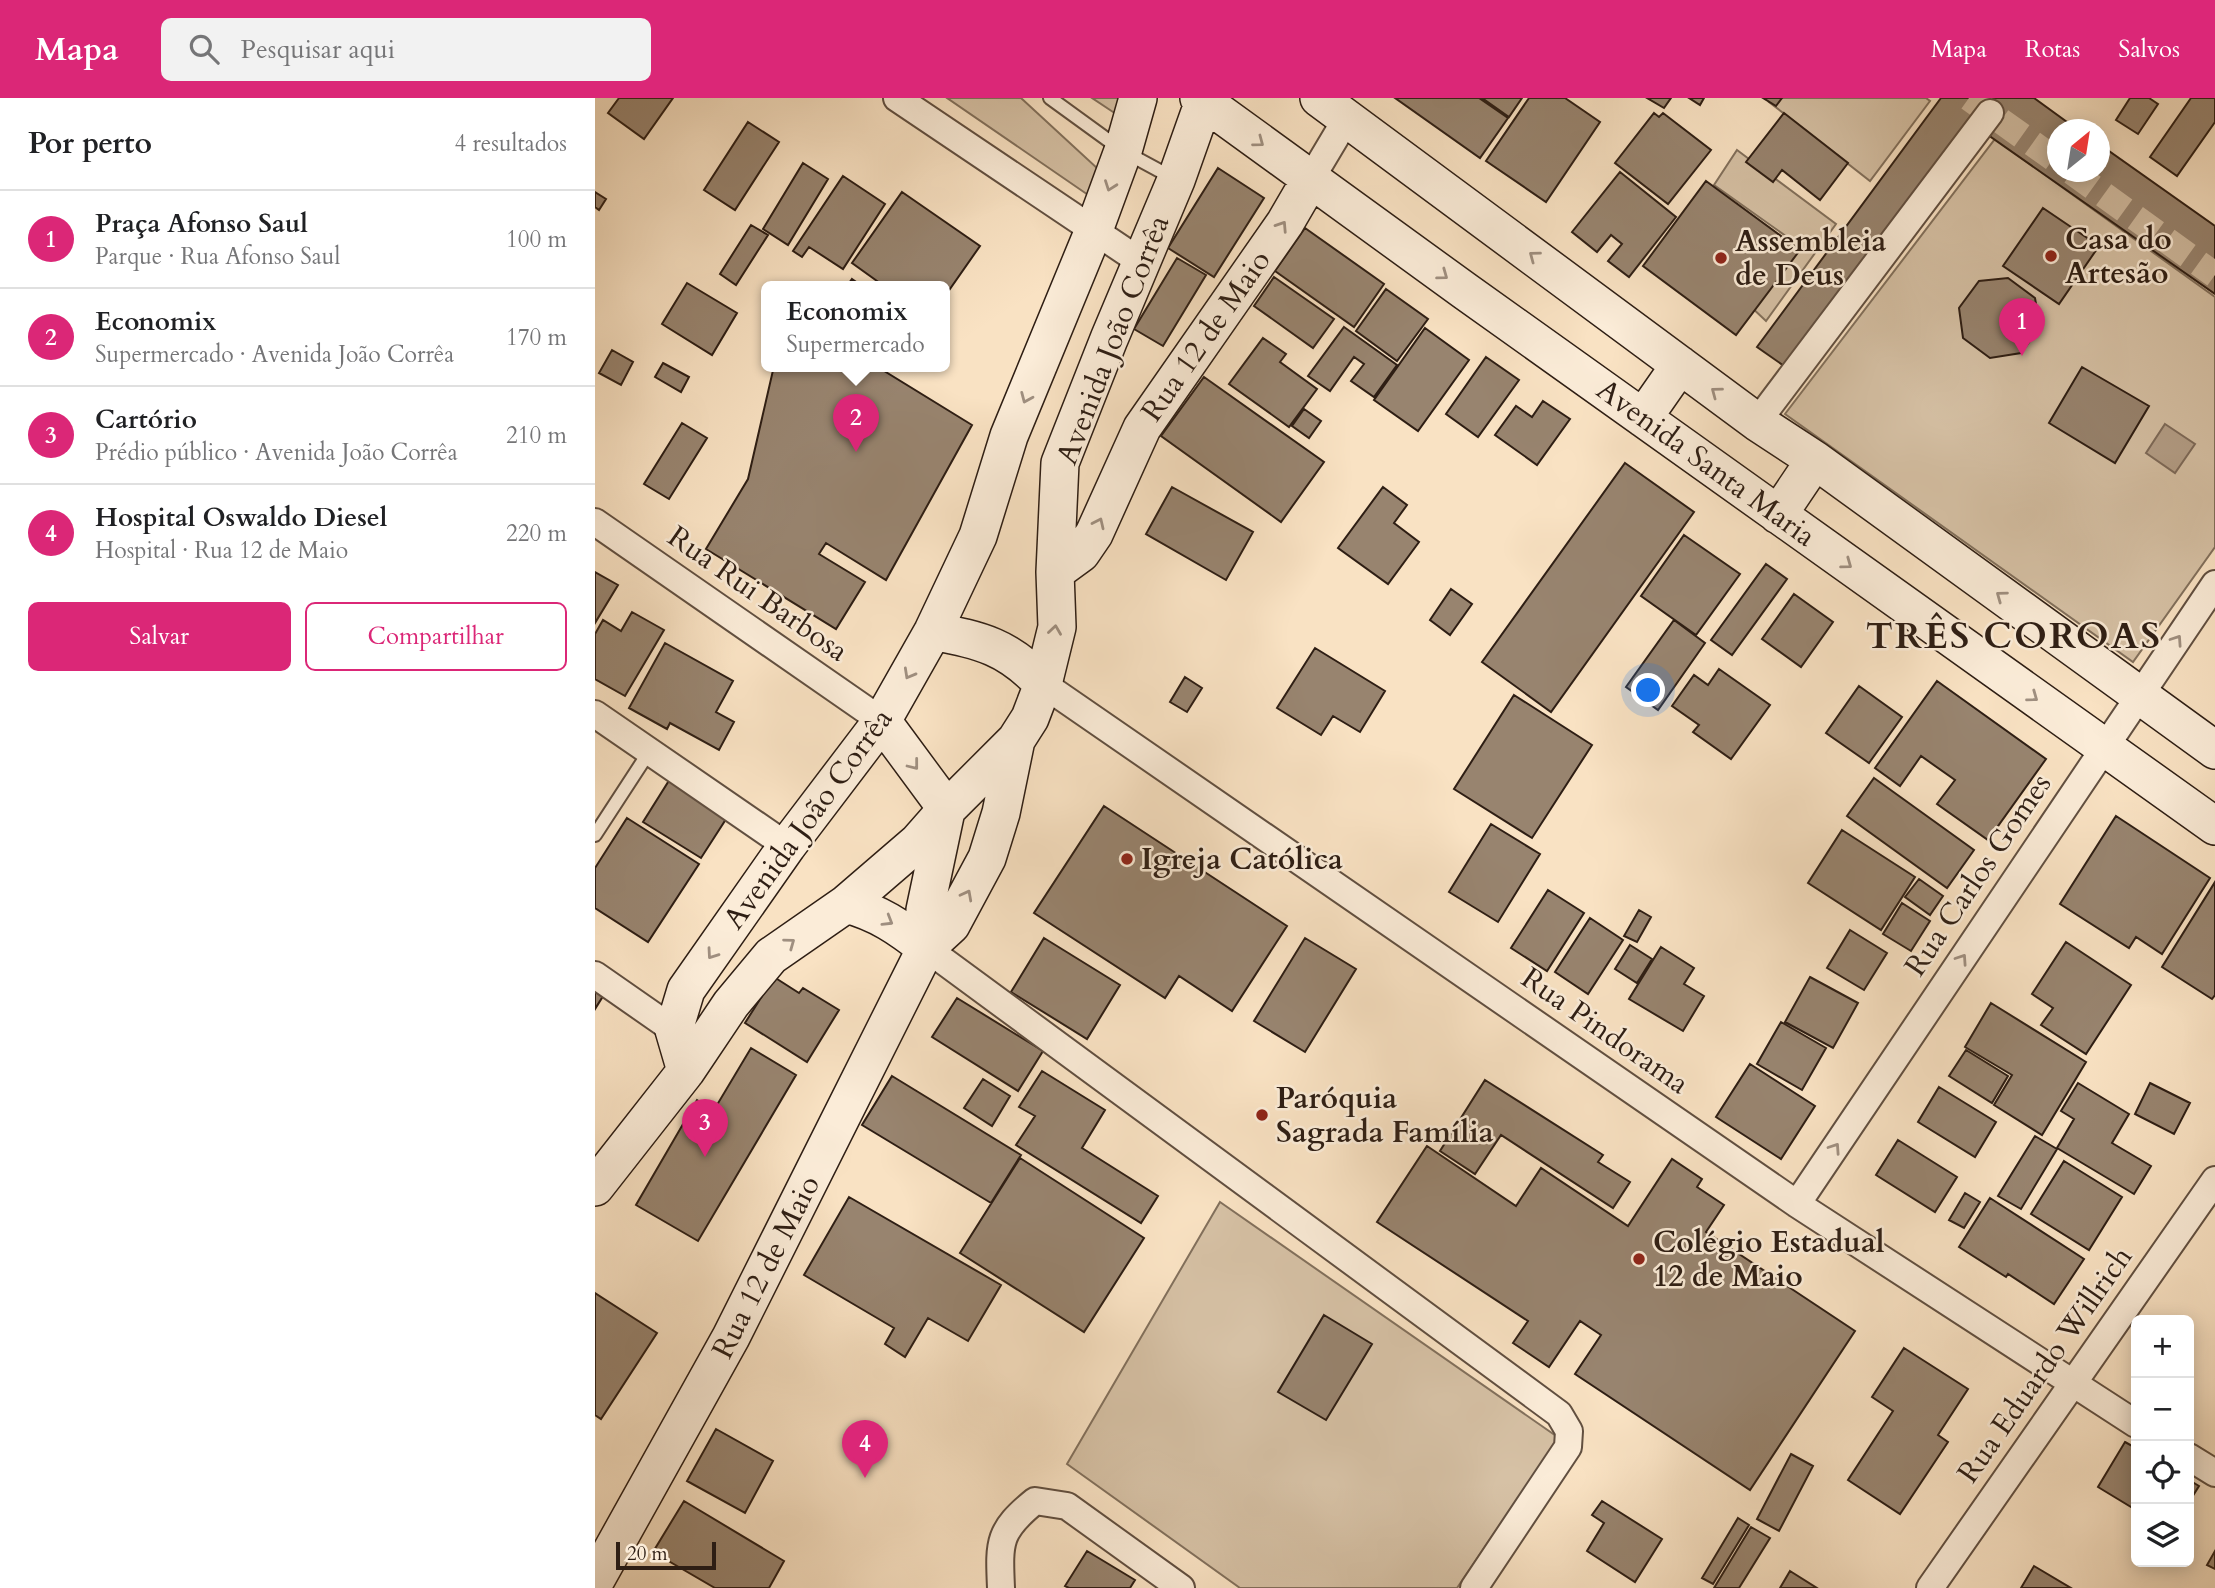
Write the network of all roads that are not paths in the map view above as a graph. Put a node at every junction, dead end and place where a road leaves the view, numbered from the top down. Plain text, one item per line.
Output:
1 (897, 98) edge
2 (1050, 98) edge
3 (1138, 98) edge
4 (1203, 99) edge
5 (1342, 105) edge
6 (1990, 113) dead end
7 (1123, 150) junction
8 (1176, 180) junction
9 (1310, 180) junction
10 (1094, 230) junction
11 (1141, 262) junction
12 (1680, 365) junction
13 (1643, 418) junction
14 (1757, 422) junction
15 (1815, 460) junction
16 (1778, 515) junction
17 (595, 522) edge
18 (1055, 572) junction
19 (2215, 584) edge
20 (933, 631) junction
21 (1043, 684) junction
22 (2139, 696) junction
23 (595, 714) edge
24 (882, 721) junction
25 (1016, 740) junction
26 (2103, 747) junction
27 (2215, 750) edge
28 (649, 752) junction
29 (947, 808) junction
30 (2215, 826) edge
31 (595, 835) edge
32 (787, 846) junction
33 (846, 904) junction
34 (926, 948) junction
35 (595, 975) edge
36 (674, 1030) junction
37 (686, 1071) junction
38 (2215, 1180) edge
39 (595, 1187) edge
40 (1797, 1205) junction
41 (2072, 1385) junction
42 (2131, 1421) edge
43 (2194, 1460) edge
44 (2215, 1473) edge
45 (595, 1581) edge
46 (1001, 1588) edge
47 (1181, 1588) edge
48 (1474, 1588) edge
49 (1930, 1588) edge

1 - 10 street
2 - 7 lane
3 - 7 main road, Avenida João Corrêa
4 - 8 main road, Avenida João Corrêa
4 -> 9 main road, Avenida Santa Maria
5 - 9 street, Rua 12 de Maio
12 -> 5 main road
6 - 14 street
7 - 8 lane
7 -> 10 main road, Avenida João Corrêa
8 - 11 main road, Avenida João Corrêa
9 -> 13 main road, Avenida Santa Maria
18 -> 9 main road, Rua 12 de Maio
10 - 11 street
10 -> 20 main road, Avenida João Corrêa
11 - 18 main road, Avenida João Corrêa
12 - 13 main road
14 -> 12 main road
13 - 16 main road, Avenida Santa Maria
14 - 15 main road
15 - 16 main road
22 -> 15 main road
16 -> 26 main road, Avenida Santa Maria
17 - 24 street, Rua Rui Barbosa
21 -> 18 main road, Avenida João Corrêa
22 -> 19 street, Rua Carlos Gomes
20 - 21 main road
20 -> 24 main road, Avenida João Corrêa
21 - 25 main road, Avenida João Corrêa
21 - 40 street, Rua Pindorama
22 - 26 street, Rua Carlos Gomes
22 - 27 main road
23 - 28 street
24 -> 29 main road
24 - 32 main road, Avenida João Corrêa
25 - 29 main road, Avenida João Corrêa
34 -> 25 main road, Rua 12 de Maio
26 - 30 main road, Avenida Santa Maria
40 -> 26 street, Rua Carlos Gomes
28 - 31 lane
28 - 32 street
29 - 33 main road, Avenida João Corrêa
29 - 34 main road, Rua 12 de Maio
32 -> 36 main road, Avenida João Corrêa
33 -> 34 main road
37 -> 33 main road, Avenida João Corrêa
34 - 45 main road, Rua 12 de Maio
34 - 48 street
35 - 36 street
36 - 37 main road
37 - 39 main road, Avenida João Corrêa
38 - 41 street, Rua Eduardo Willrich
40 - 41 street, Rua Pindorama
41 - 42 street, Rua Pindorama
41 - 49 street, Rua Eduardo Willrich
43 - 44 street
46 - 47 street

